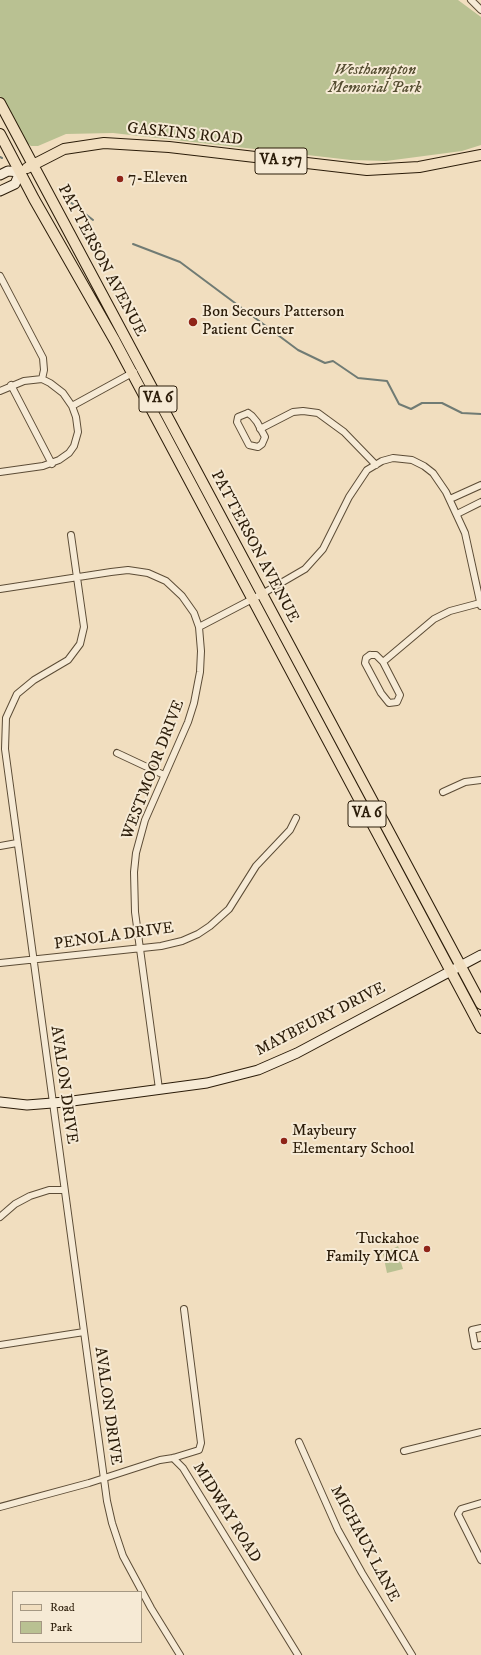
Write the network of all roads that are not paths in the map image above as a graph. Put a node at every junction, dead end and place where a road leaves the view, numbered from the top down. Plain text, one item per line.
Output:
1 (471, 0) edge
2 (481, 10) edge
3 (0, 103) edge
4 (0, 134) edge
5 (481, 155) edge
6 (33, 165) junction
7 (20, 172) junction
8 (0, 175) edge
9 (0, 192) edge
10 (0, 276) edge
11 (141, 368) junction
12 (132, 373) junction
13 (42, 380) junction
14 (10, 385) junction
15 (0, 391) edge
16 (72, 406) junction
17 (260, 429) junction
18 (52, 464) junction
19 (376, 465) junction
20 (0, 472) edge
21 (481, 485) edge
22 (450, 499) junction
23 (481, 502) edge
24 (457, 514) junction
25 (71, 535) dead end
26 (77, 578) junction
27 (0, 589) edge
28 (262, 594) junction
29 (252, 599) junction
30 (481, 604) edge
31 (199, 627) junction
32 (383, 662) junction
33 (2, 738) edge
34 (117, 753) dead end
35 (164, 775) junction
36 (481, 780) edge
37 (444, 792) dead end
38 (296, 818) dead end
39 (17, 843) junction
40 (0, 846) edge
41 (140, 948) junction
42 (481, 955) edge
43 (33, 960) junction
44 (0, 963) edge
45 (460, 965) junction
46 (450, 970) junction
47 (481, 1004) edge
48 (481, 1028) edge
49 (159, 1089) junction
50 (0, 1102) edge
51 (52, 1103) junction
52 (64, 1190) junction
53 (0, 1217) edge
54 (184, 1309) dead end
55 (481, 1328) edge
56 (84, 1332) junction
57 (0, 1345) edge
58 (481, 1345) edge
59 (481, 1432) edge
60 (299, 1442) dead end
61 (404, 1451) dead end
62 (173, 1458) junction
63 (103, 1478) junction
64 (481, 1503) edge
65 (0, 1507) edge
66 (481, 1560) edge
67 (141, 1591) edge
68 (142, 1592) edge
69 (180, 1655) edge
70 (298, 1655) edge
71 (412, 1655) edge

1 - 2 street
3 - 6 main road, PATTERSON AVENUE / VA 6
4 - 7 main road, PATTERSON AVENUE / VA 6
5 - 6 main road, GASKINS ROAD / VA 157
6 - 7 main road, VA 157
6 - 11 main road, PATTERSON AVENUE / VA 6
7 - 8 street
7 - 9 street
7 - 12 main road, PATTERSON AVENUE / VA 6
10 - 13 street
11 - 12 street
11 - 28 main road, PATTERSON AVENUE / VA 6
12 - 16 street
12 - 29 main road, PATTERSON AVENUE / VA 6
13 - 14 street
13 - 16 street
14 - 15 street
14 - 18 street
16 - 18 street
17 - 17 street
17 - 19 street
18 - 20 street
19 - 22 street
19 - 28 street
21 - 22 street
22 - 24 street
23 - 24 street
24 - 30 street
25 - 26 street, AVALON DRIVE
26 - 27 street
26 - 31 street
26 - 33 street, AVALON DRIVE
28 - 29 street
28 - 45 main road, PATTERSON AVENUE / VA 6
29 - 31 street
29 - 46 main road, PATTERSON AVENUE / VA 6
30 - 32 street
31 - 35 street, WESTMOOR DRIVE
32 - 32 street
33 - 39 street, AVALON DRIVE
34 - 35 street
35 - 41 street, WESTMOOR DRIVE
36 - 37 street
38 - 41 street, PENOLA DRIVE
39 - 40 street
39 - 43 street, AVALON DRIVE
41 - 43 street, PENOLA DRIVE
41 - 49 street, WESTMOOR DRIVE
42 - 45 street, MAYBEURY DRIVE
43 - 44 street, PENOLA DRIVE
43 - 51 street, AVALON DRIVE
45 - 46 street, MAYBEURY DRIVE
45 - 47 main road, PATTERSON AVENUE / VA 6
46 - 48 main road, PATTERSON AVENUE / VA 6
46 - 49 street, MAYBEURY DRIVE
49 - 51 street, MAYBEURY DRIVE
50 - 51 street, MAYBEURY DRIVE
51 - 52 street, AVALON DRIVE
52 - 53 street
52 - 56 street, AVALON DRIVE
54 - 62 street
55 - 58 street
56 - 57 street
56 - 63 street, AVALON DRIVE
59 - 61 street
60 - 71 street, MICHAUX LANE
62 - 63 street, MIDWAY ROAD
62 - 70 street, MIDWAY ROAD
63 - 65 street, MIDWAY ROAD
63 - 67 street, AVALON DRIVE
64 - 66 street
68 - 69 street, AVALON DRIVE

